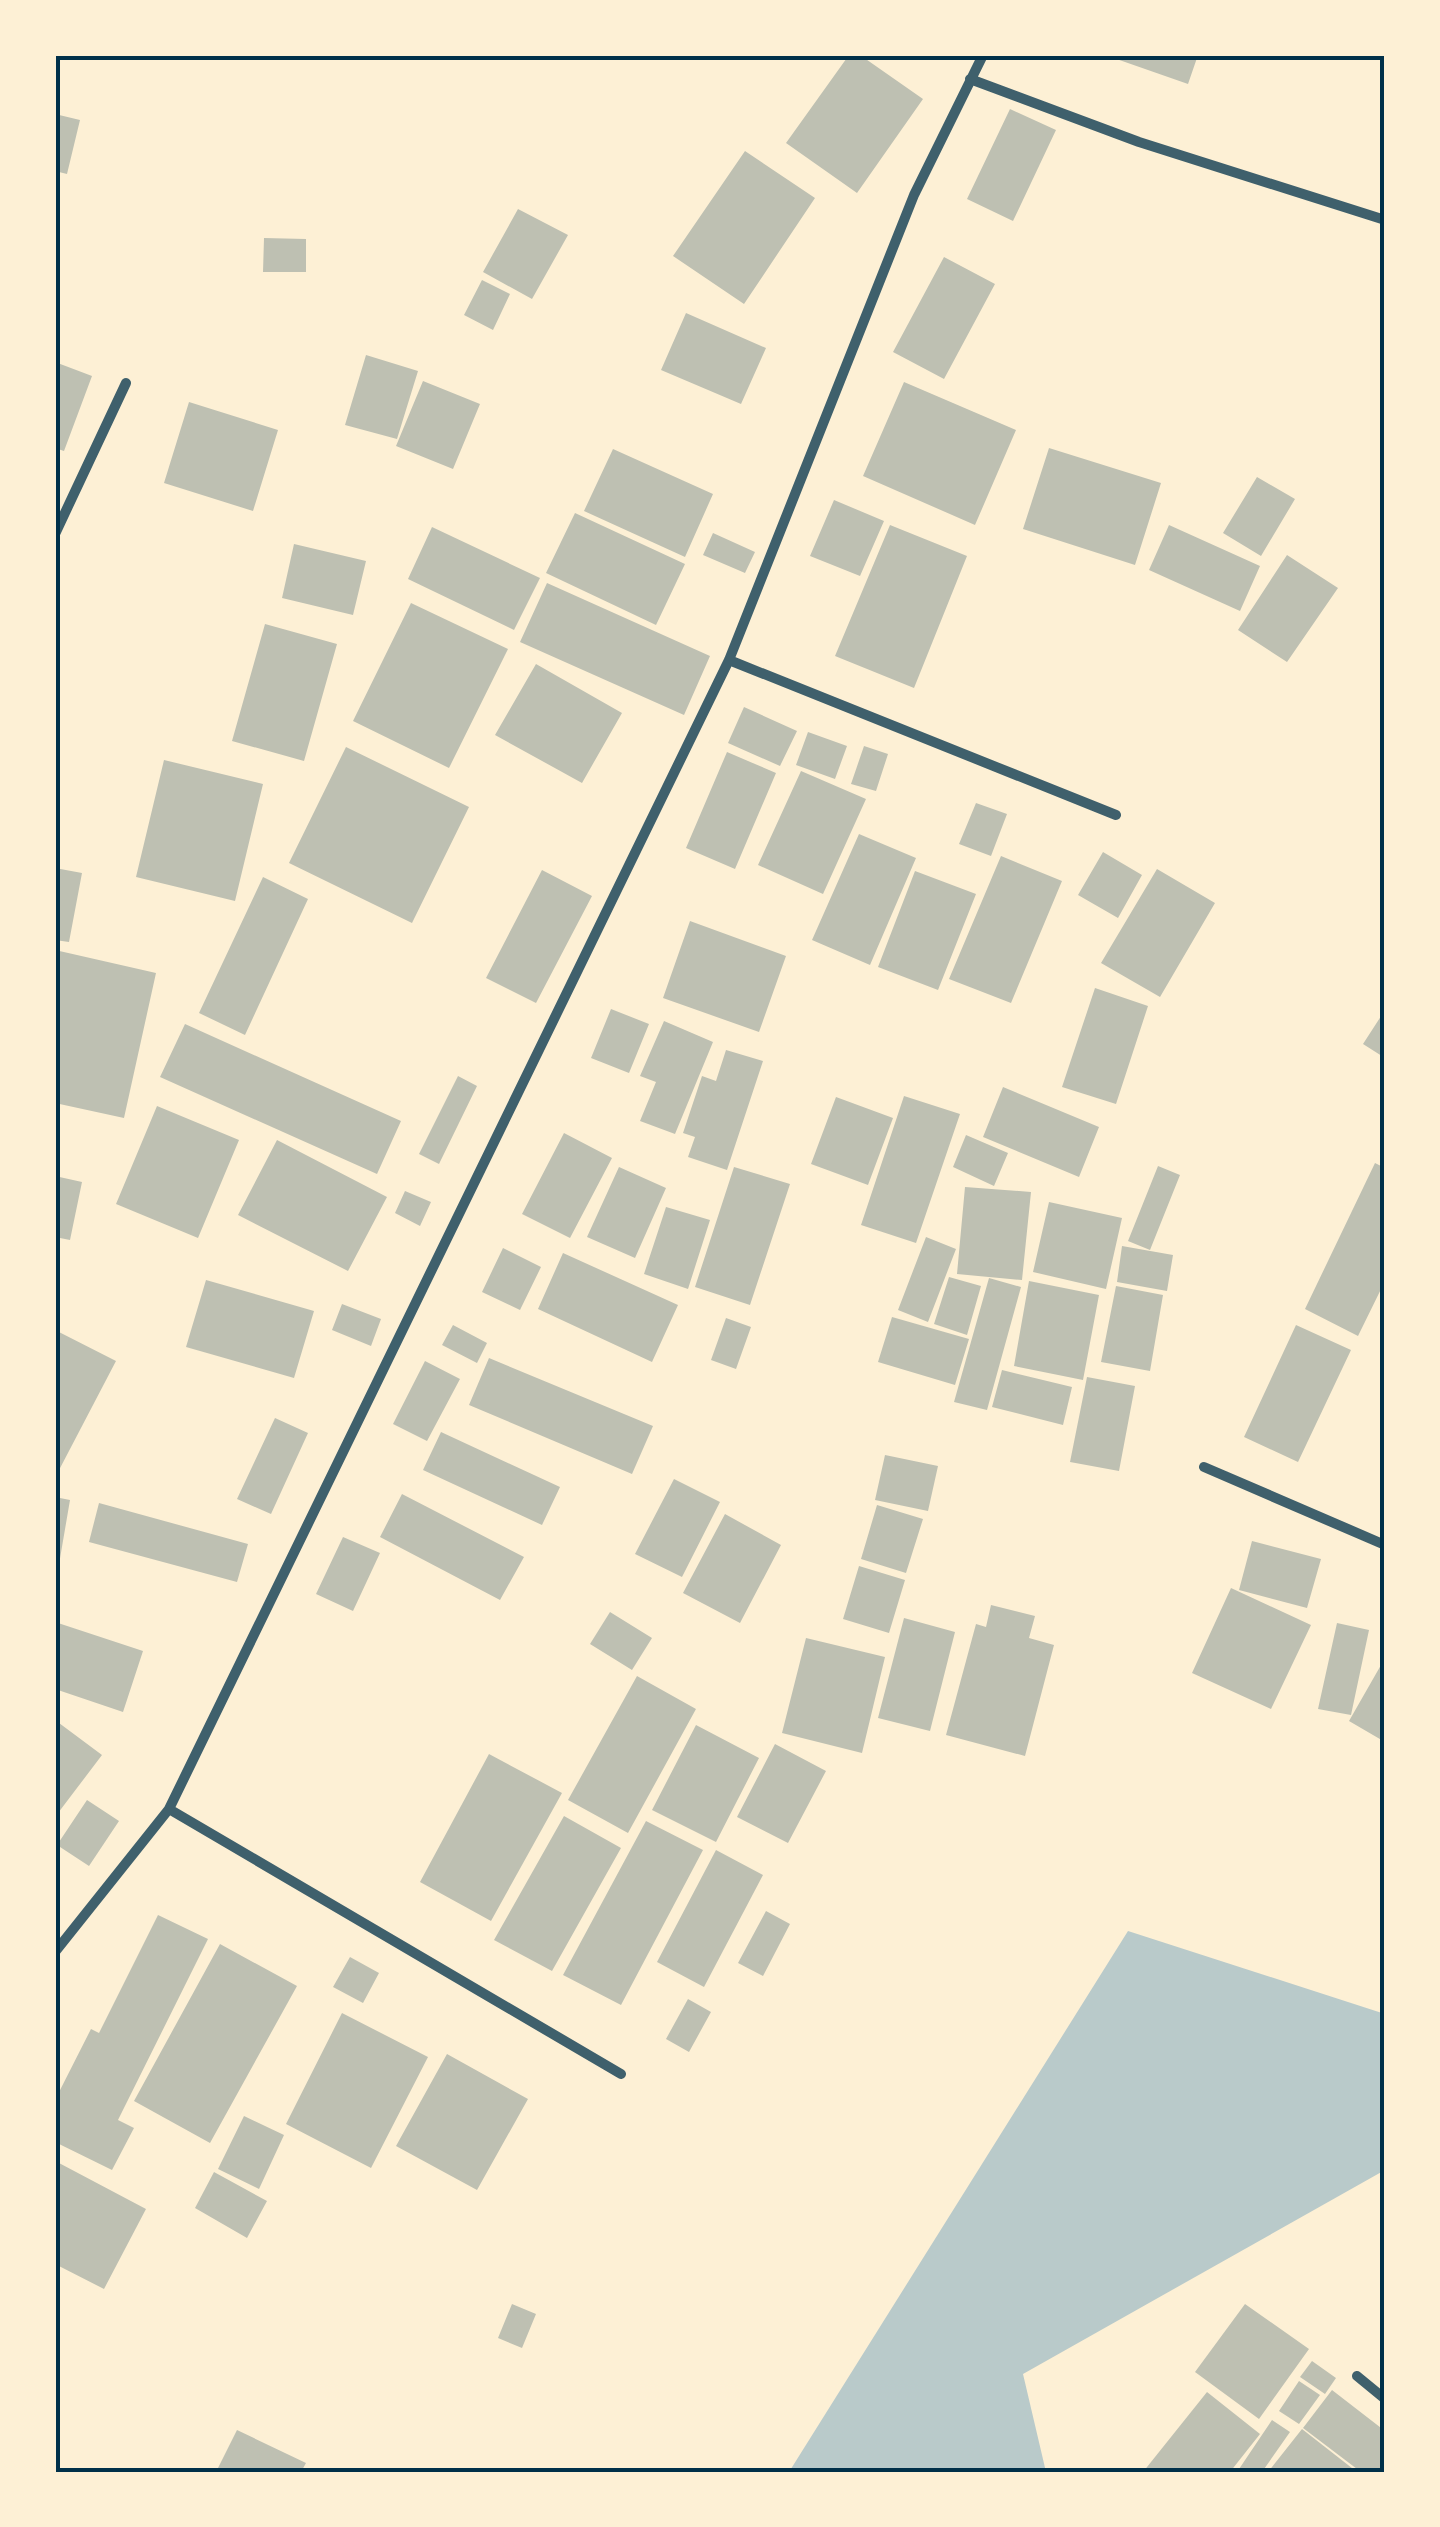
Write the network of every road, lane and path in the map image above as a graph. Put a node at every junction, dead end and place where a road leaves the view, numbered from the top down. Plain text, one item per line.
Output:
1 (983, 55) edge
2 (970, 79) junction
3 (1385, 220) edge
4 (126, 384) dead end
5 (55, 534) edge
6 (730, 660) junction
7 (1116, 815) dead end
8 (1204, 1468) dead end
9 (1385, 1545) edge
10 (168, 1808) junction
11 (55, 1952) edge
12 (621, 2074) dead end
13 (1358, 2376) dead end
14 (1385, 2398) edge

1 - 2 street
2 - 3 street
2 - 6 street
4 - 5 street
6 - 7 street
6 - 10 street
8 - 9 street
10 - 11 street
10 - 12 street
13 - 14 street

